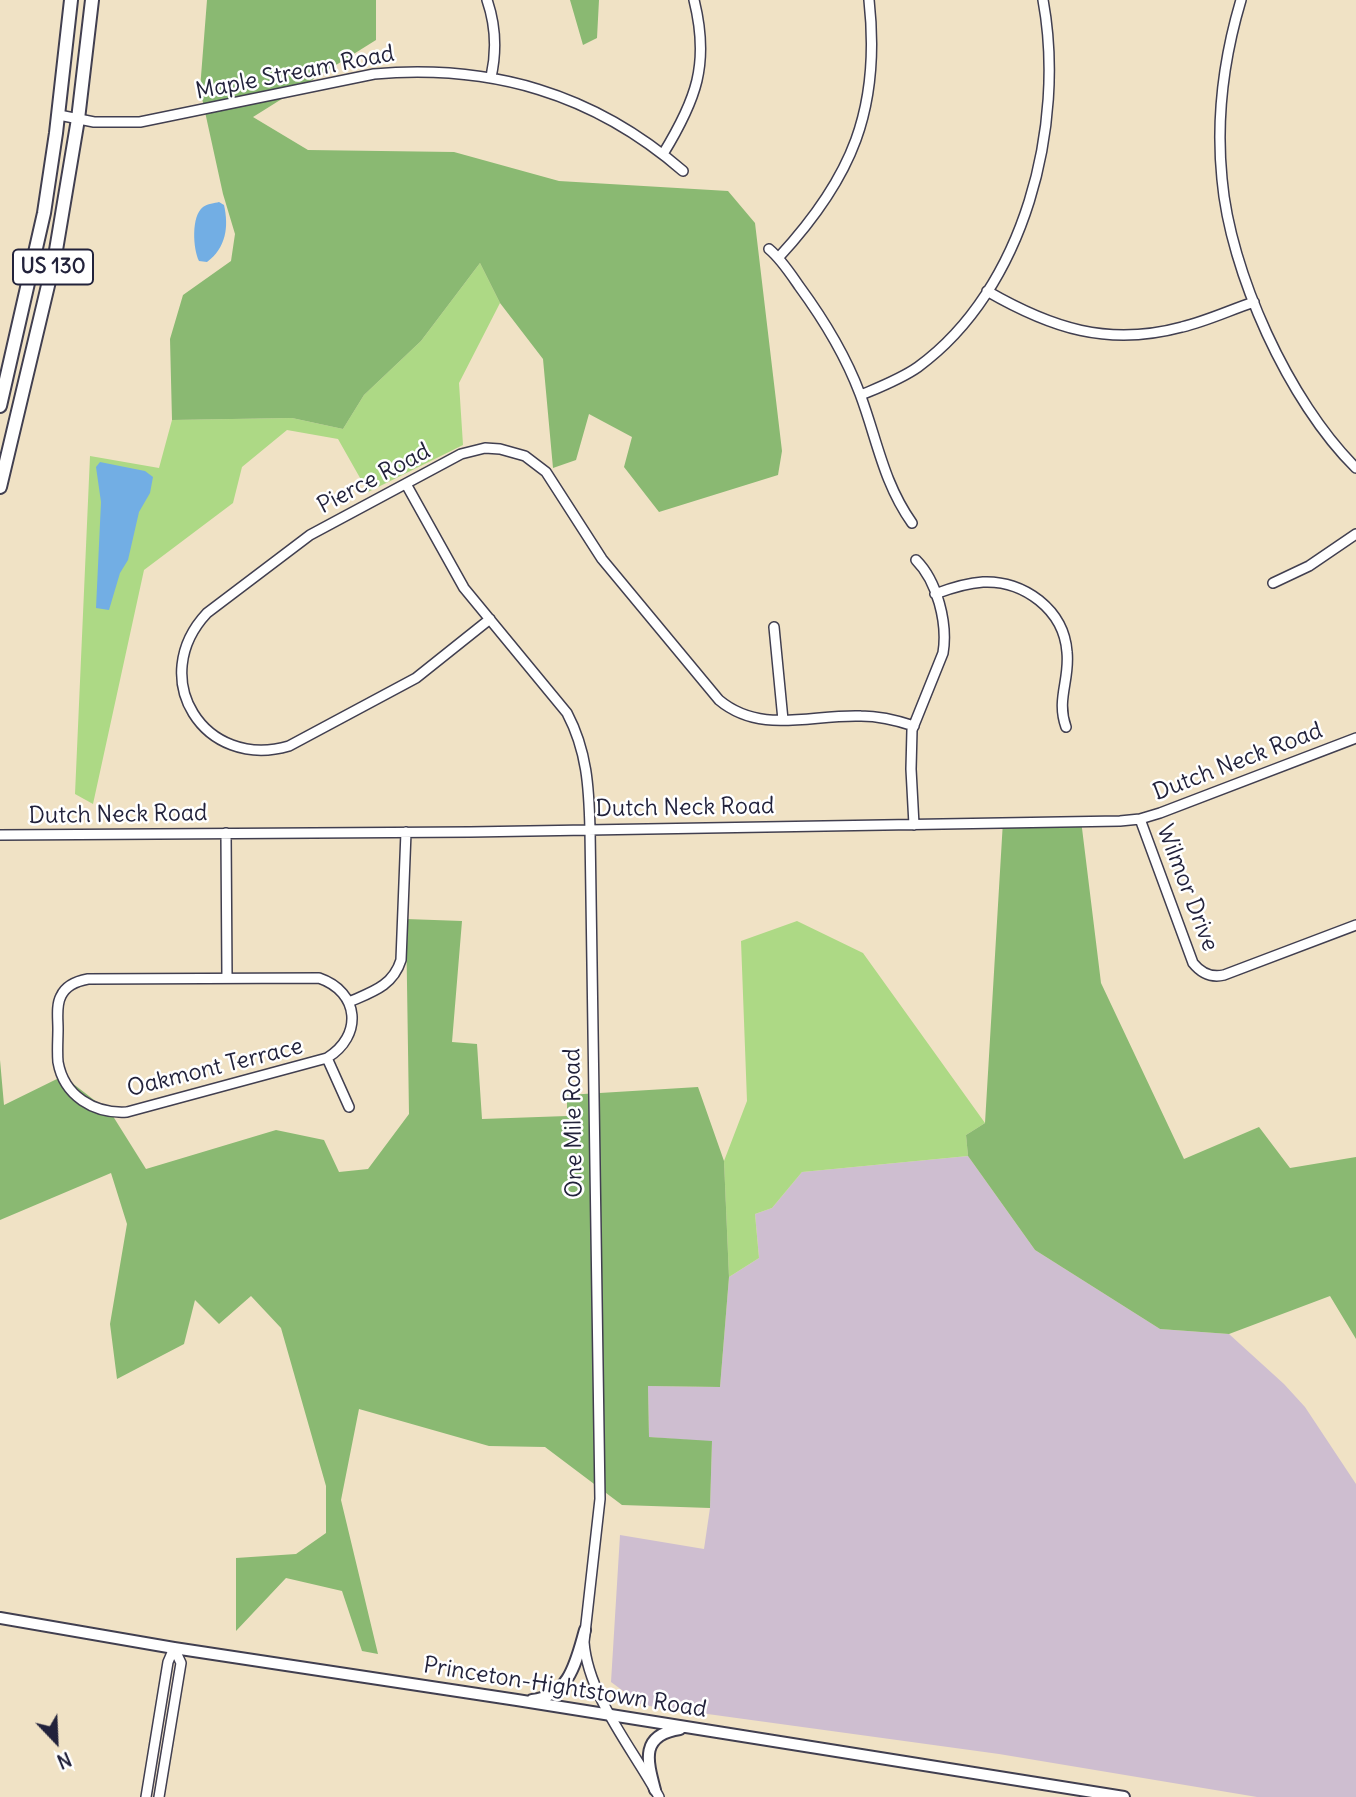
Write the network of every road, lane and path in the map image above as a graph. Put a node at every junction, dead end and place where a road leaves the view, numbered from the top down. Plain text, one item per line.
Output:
1 (71, 0) edge
2 (92, 0) edge
3 (487, 0) edge
4 (694, 0) edge
5 (869, 0) edge
6 (1043, 0) edge
7 (1241, 0) edge
8 (491, 77) junction
9 (58, 115) junction
10 (78, 119) junction
11 (663, 154) junction
12 (683, 171) dead end
13 (769, 248) dead end
14 (779, 257) junction
15 (987, 291) junction
16 (1254, 302) junction
17 (860, 395) junction
18 (0, 406) edge
19 (18, 412) junction
20 (1356, 468) edge
21 (406, 484) junction
22 (0, 487) edge
23 (912, 523) dead end
24 (1356, 534) edge
25 (916, 560) dead end
26 (1273, 583) dead end
27 (935, 594) junction
28 (489, 619) junction
29 (775, 627) dead end
30 (783, 720) junction
31 (914, 726) junction
32 (1066, 727) dead end
33 (1356, 738) edge
34 (1140, 819) junction
35 (914, 825) junction
36 (590, 830) junction
37 (406, 832) junction
38 (226, 833) junction
39 (0, 835) edge
40 (1356, 925) edge
41 (227, 978) junction
42 (349, 1002) junction
43 (327, 1058) junction
44 (349, 1107) dead end
45 (0, 1618) edge
46 (584, 1630) junction
47 (174, 1648) junction
48 (517, 1700) junction
49 (611, 1716) junction
50 (688, 1727) junction
51 (657, 1793) edge
52 (146, 1797) edge
53 (159, 1797) edge
54 (1124, 1797) edge

1 - 9 highway, US 130
2 - 10 highway, US 130
3 - 8 street
4 - 11 street
5 - 14 street
6 - 15 street
7 - 16 street
8 - 10 street, Maple Stream Road
8 - 11 street, Maple Stream Road
9 - 10 street, Maple Stream Road
9 - 18 highway, US 130
10 - 19 highway, US 130
11 - 12 street, Maple Stream Road
13 - 14 street
14 - 17 street
15 - 16 street
15 - 17 street
16 - 20 street
17 - 23 street
18 - 19 street
19 - 22 highway, US 130
21 - 28 street, One Mile Road
21 - 28 street, Pierce Road
21 - 30 street, Pierce Road
24 - 26 street
25 - 27 street
27 - 31 street
27 - 32 street
28 - 36 street, One Mile Road
29 - 30 street
30 - 31 street, Pierce Road
31 - 35 street
33 - 34 street, Dutch Neck Road
34 - 35 street, Dutch Neck Road
34 - 40 street, Wilmor Drive
35 - 36 street, Dutch Neck Road
36 - 37 street, Dutch Neck Road
36 - 46 street, One Mile Road
37 - 38 street, Dutch Neck Road
37 - 42 street
38 - 39 street, Dutch Neck Road
38 - 41 street
41 - 42 street, Oakmont Terrace
41 - 43 street, Oakmont Terrace
42 - 43 street, Oakmont Terrace
43 - 44 street
45 - 47 main road, Princeton-Hightstown Road
46 - 48 main road
46 - 49 street, One Mile Road
47 - 48 main road, Princeton-Hightstown Road
47 - 52 street
47 - 53 street
48 - 49 main road, Princeton-Hightstown Road
49 - 50 main road, Princeton-Hightstown Road
49 - 51 street, One Mile Road
50 - 51 main road
50 - 54 main road, Princeton-Hightstown Road

